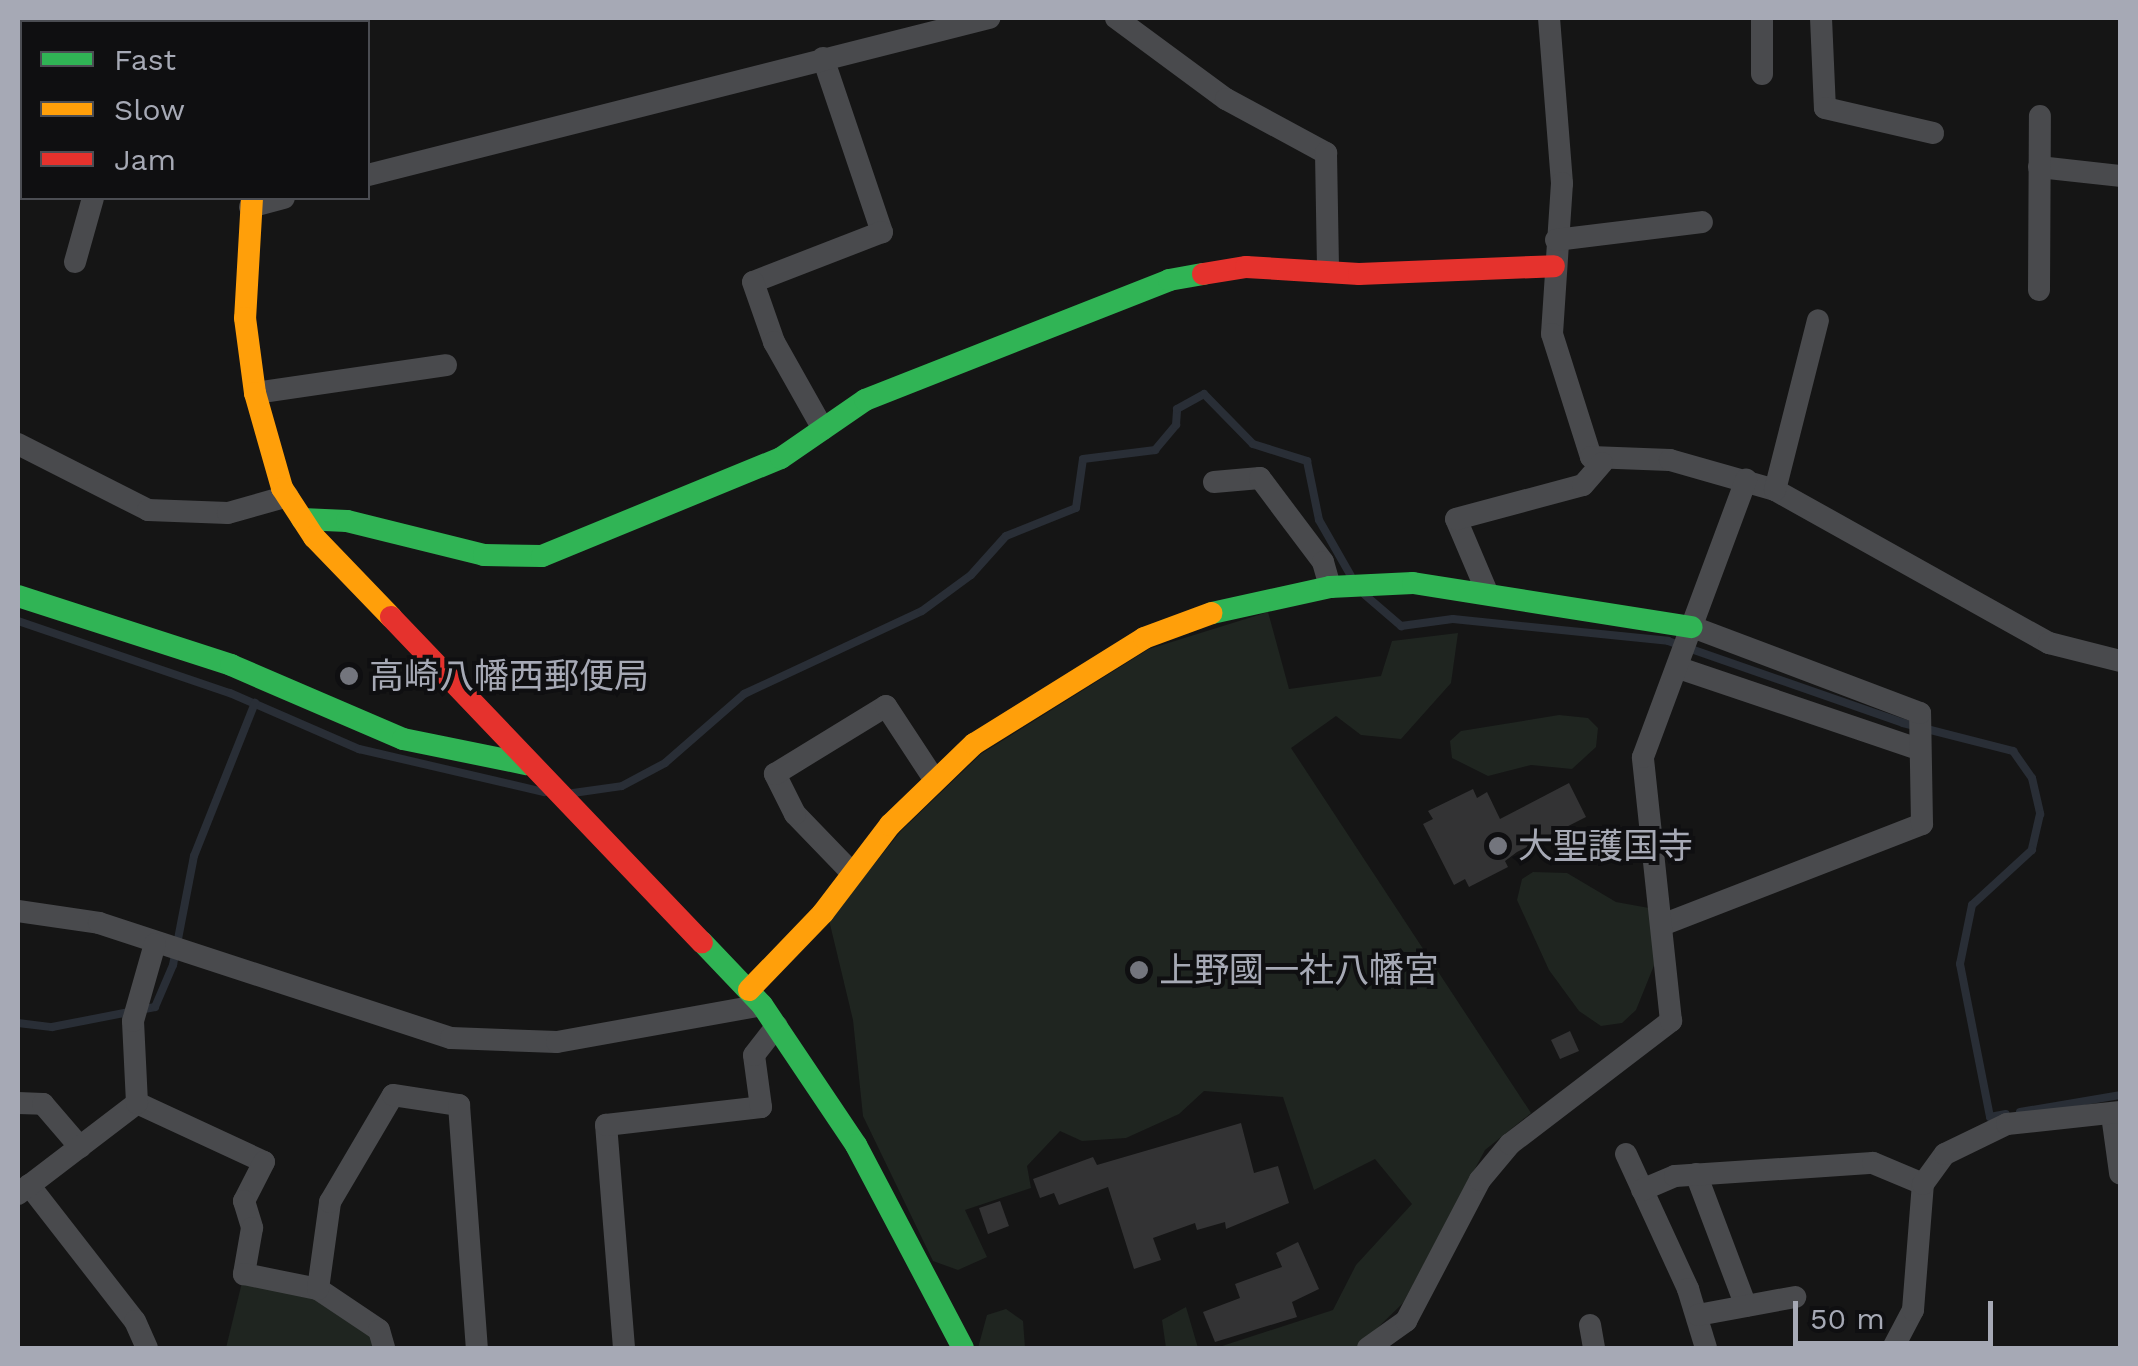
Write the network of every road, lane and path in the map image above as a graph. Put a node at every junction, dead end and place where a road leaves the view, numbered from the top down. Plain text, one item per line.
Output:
1 (989, 18) edge
2 (1116, 18) edge
3 (1549, 18) edge
4 (1762, 18) edge
5 (1821, 18) edge
6 (823, 58) junction
7 (1762, 74) dead end
8 (2040, 116) dead end
9 (1933, 132) dead end
10 (2040, 167) junction
11 (370, 174) edge
12 (2120, 176) edge
13 (92, 200) edge
14 (251, 202) edge
15 (1702, 222) dead end
16 (1556, 240) junction
17 (75, 262) dead end
18 (1554, 266) junction
19 (1328, 269) junction
20 (2039, 290) dead end
21 (1818, 320) dead end
22 (446, 365) dead end
23 (255, 393) junction
24 (823, 429) junction
25 (18, 444) edge
26 (1602, 463) junction
27 (1746, 480) junction
28 (1214, 482) dead end
29 (1775, 490) junction
30 (288, 496) junction
31 (302, 518) junction
32 (1330, 586) junction
33 (1486, 592) junction
34 (18, 596) edge
35 (1692, 628) junction
36 (2120, 661) edge
37 (1678, 668) junction
38 (1918, 749) junction
39 (526, 764) junction
40 (934, 780) junction
41 (852, 873) junction
42 (18, 912) edge
43 (1662, 925) junction
44 (155, 944) junction
45 (756, 998) junction
46 (777, 1026) junction
47 (18, 1102) edge
48 (137, 1103) junction
49 (2116, 1114) edge
50 (80, 1147) junction
51 (1626, 1154) dead end
52 (2120, 1173) edge
53 (1696, 1174) junction
54 (1923, 1184) junction
55 (23, 1190) edge
56 (1642, 1190) junction
57 (318, 1288) junction
58 (1795, 1296) dead end
59 (1746, 1306) junction
60 (1698, 1315) junction
61 (146, 1348) edge
62 (384, 1348) edge
63 (478, 1348) edge
64 (624, 1348) edge
65 (964, 1348) edge
66 (1368, 1348) edge
67 (1706, 1348) edge
68 (1893, 1348) edge

1 - 6 street
2 - 19 street
3 - 16 street
4 - 7 street
5 - 9 street
6 - 11 street
6 - 24 street
8 - 10 street
10 - 12 street
10 - 20 street
13 - 17 street
14 - 23 street
15 - 16 street
16 - 18 street
18 - 19 street
18 - 26 street
19 - 24 street
21 - 29 street
22 - 23 street
23 - 30 street
24 - 31 street
25 - 30 street
26 - 27 street
26 - 33 street
27 - 29 street
27 - 35 street
28 - 32 street
29 - 36 street
30 - 31 street
31 - 39 street
32 - 33 street
32 - 40 street
33 - 35 street
34 - 39 street
35 - 37 street
35 - 38 street
37 - 38 street
37 - 43 street
38 - 43 street
39 - 45 street
40 - 41 street
40 - 41 street
41 - 45 street
42 - 44 street
43 - 66 street
44 - 45 street
44 - 48 street
45 - 46 street
46 - 64 street
46 - 65 street
47 - 50 street
48 - 50 street
48 - 57 street
49 - 52 street
49 - 54 street
50 - 55 street
51 - 56 street
53 - 54 street
53 - 56 street
53 - 59 street
54 - 68 street
55 - 61 street
56 - 60 street
57 - 62 street
57 - 63 street
58 - 59 street
59 - 60 street
60 - 67 street

